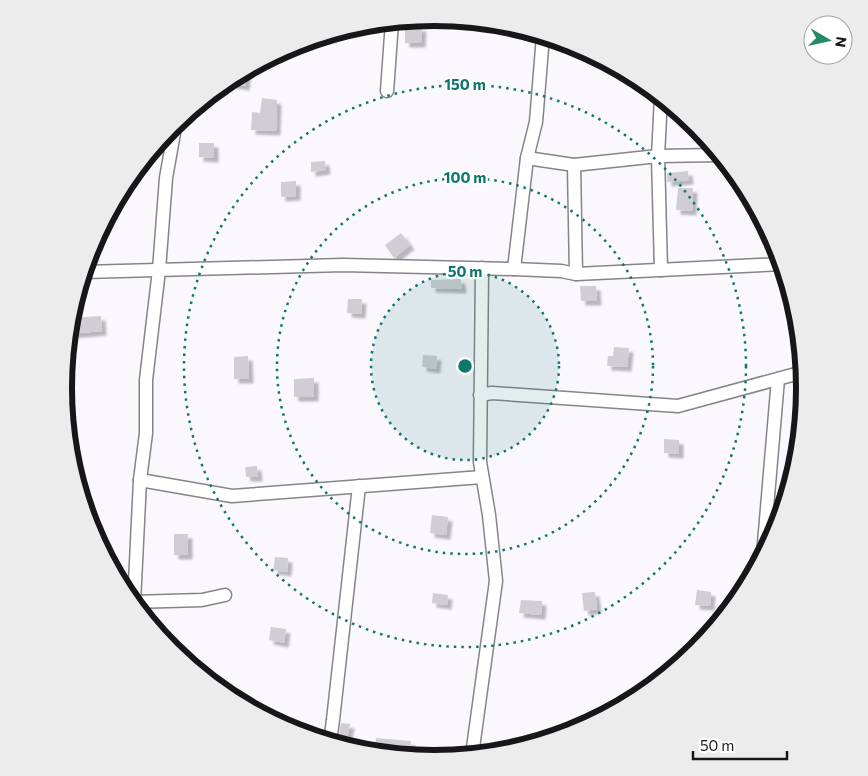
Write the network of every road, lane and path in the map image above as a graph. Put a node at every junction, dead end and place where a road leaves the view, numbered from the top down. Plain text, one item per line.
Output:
1 (392, 29) edge
2 (542, 43) edge
3 (387, 91) dead end
4 (661, 106) edge
5 (173, 137) edge
6 (658, 156) junction
7 (712, 156) edge
8 (527, 158) junction
9 (574, 164) junction
10 (774, 264) edge
11 (482, 268) junction
12 (514, 269) junction
13 (159, 270) junction
14 (661, 270) junction
15 (91, 272) edge
16 (576, 274) junction
17 (795, 374) edge
18 (778, 379) junction
19 (480, 395) junction
20 (482, 477) junction
21 (140, 480) junction
22 (359, 486) junction
23 (765, 533) edge
24 (134, 590) edge
25 (225, 595) dead end
26 (142, 602) edge
27 (331, 735) edge
28 (473, 748) edge

1 - 3 street
2 - 8 street
4 - 6 street
5 - 13 street
6 - 7 street
6 - 9 street
6 - 14 street
8 - 9 street
8 - 12 street
9 - 16 street
10 - 14 street
11 - 12 street
11 - 13 street
11 - 19 street
12 - 16 street
13 - 15 street
13 - 21 street
14 - 16 street
17 - 18 street
18 - 19 street
18 - 23 street
19 - 20 street
20 - 22 street
20 - 28 street
21 - 22 street
21 - 24 street
22 - 27 street
25 - 26 street

